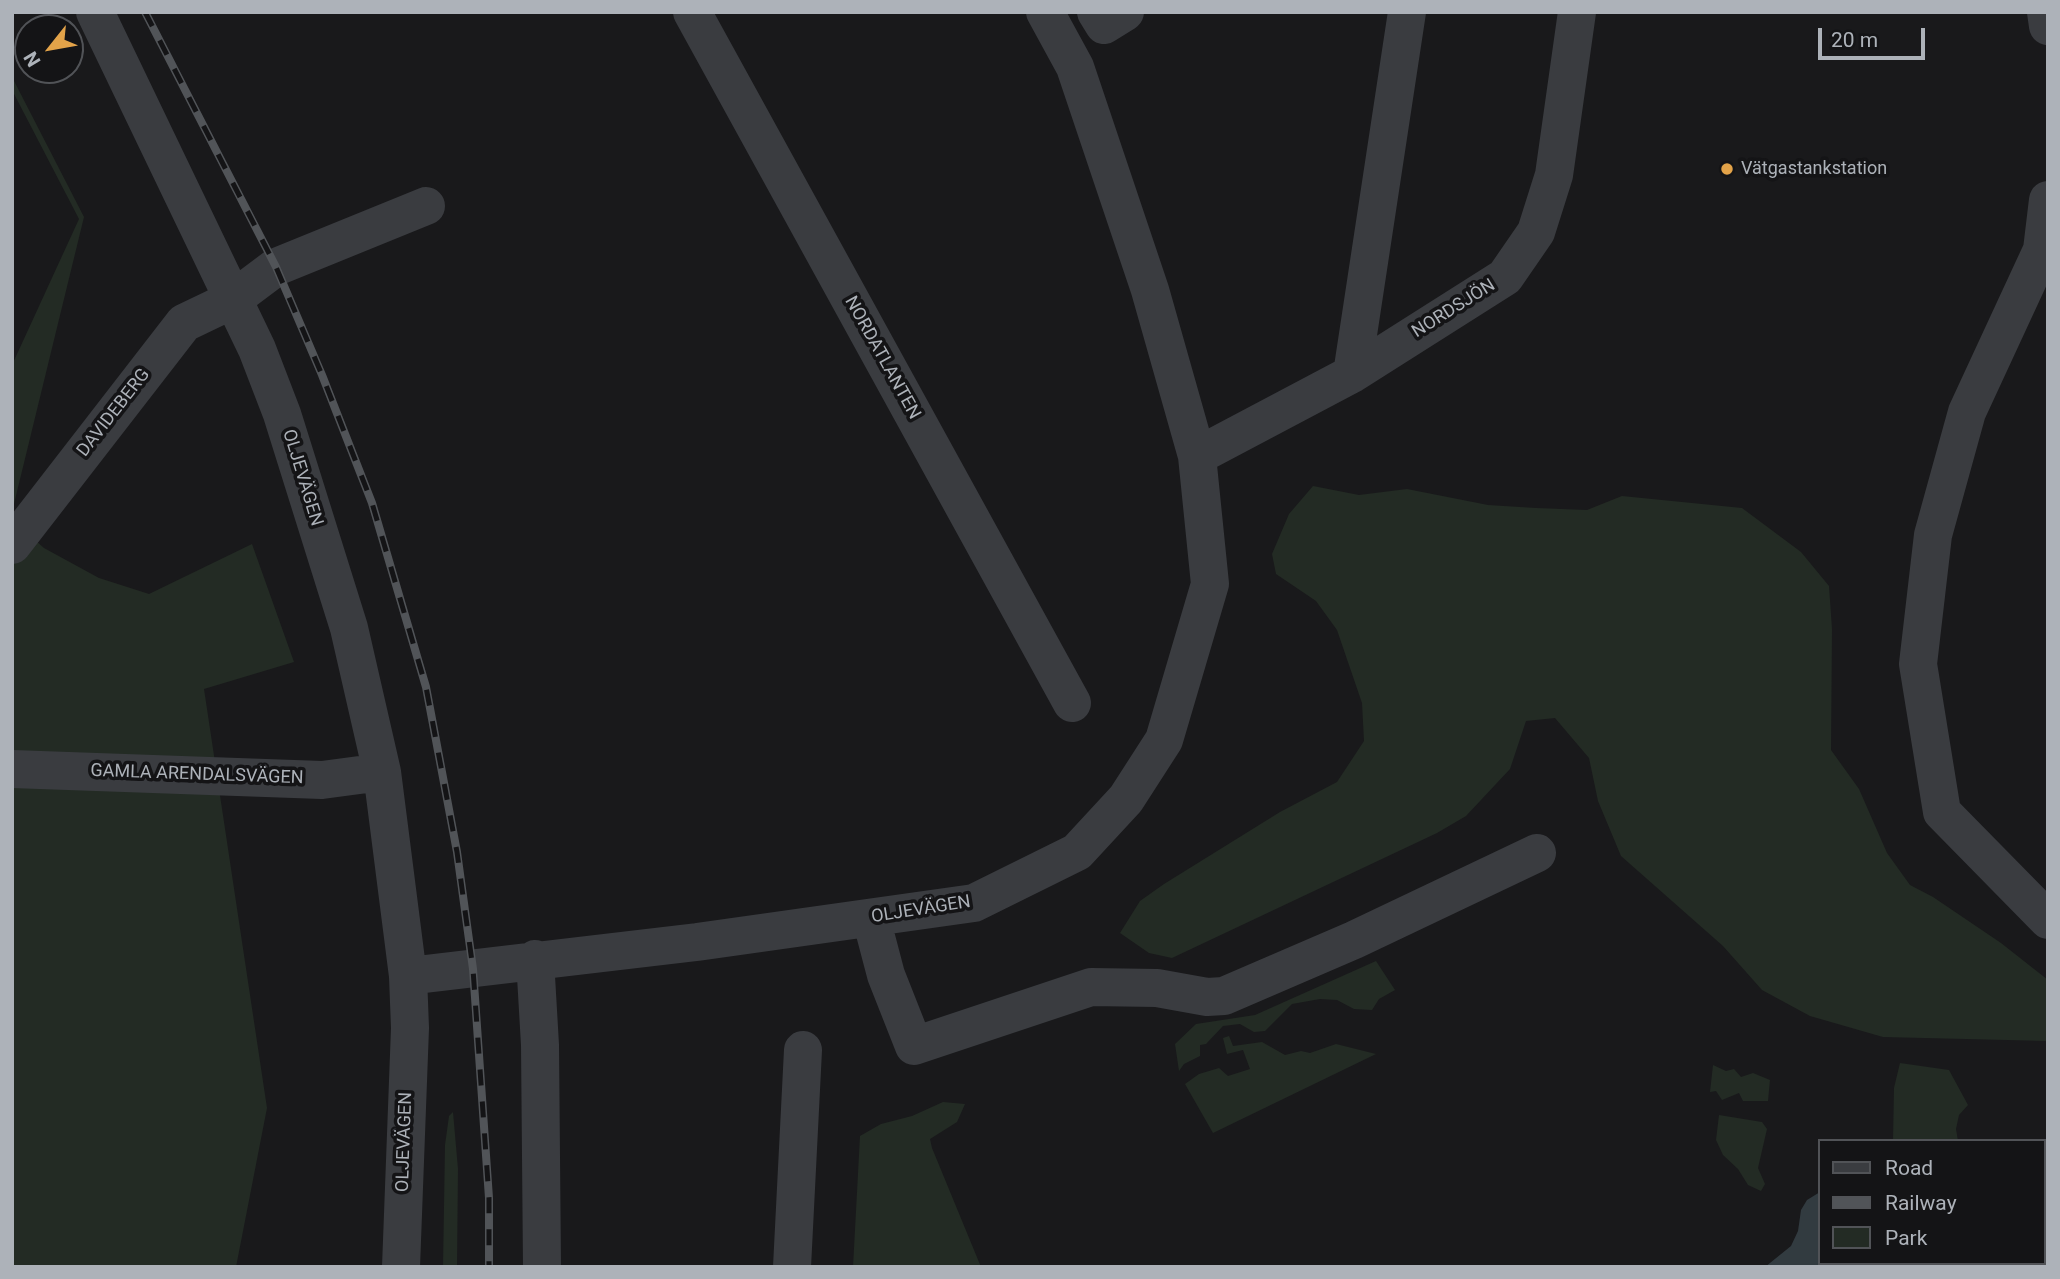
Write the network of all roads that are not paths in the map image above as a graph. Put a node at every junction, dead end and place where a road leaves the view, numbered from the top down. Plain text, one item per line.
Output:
1 (95, 12) edge
2 (692, 12) edge
3 (1045, 12) edge
4 (1096, 12) edge
5 (1125, 12) edge
6 (1407, 12) edge
7 (2046, 12) edge
8 (1576, 17) edge
9 (2048, 26) edge
10 (2048, 200) edge
11 (426, 206) dead end
12 (232, 300) junction
13 (1352, 374) junction
14 (1197, 456) junction
15 (12, 545) edge
16 (1072, 703) dead end
17 (12, 769) edge
18 (382, 772) junction
19 (1537, 853) dead end
20 (871, 918) junction
21 (2048, 920) edge
22 (535, 959) junction
23 (408, 976) junction
24 (803, 1050) dead end
25 (401, 1267) edge
26 (542, 1267) edge
27 (792, 1267) edge

1 - 12 street, OLJEVÄGEN
2 - 16 street, NORDATLANTEN
3 - 14 street, OLJEVÄGEN
4 - 5 street
6 - 13 street
7 - 9 street
8 - 13 street, NORDSJÖN
10 - 21 street
11 - 12 street, DAVIDEBERG
12 - 15 street, DAVIDEBERG
12 - 18 street, OLJEVÄGEN
13 - 14 street, NORDSJÖN
14 - 20 street, OLJEVÄGEN
17 - 18 street, GAMLA ARENDALSVÄGEN
18 - 23 street, OLJEVÄGEN
19 - 20 street
20 - 22 street, OLJEVÄGEN
22 - 23 street, OLJEVÄGEN
22 - 26 street
23 - 25 street, OLJEVÄGEN
24 - 27 street

